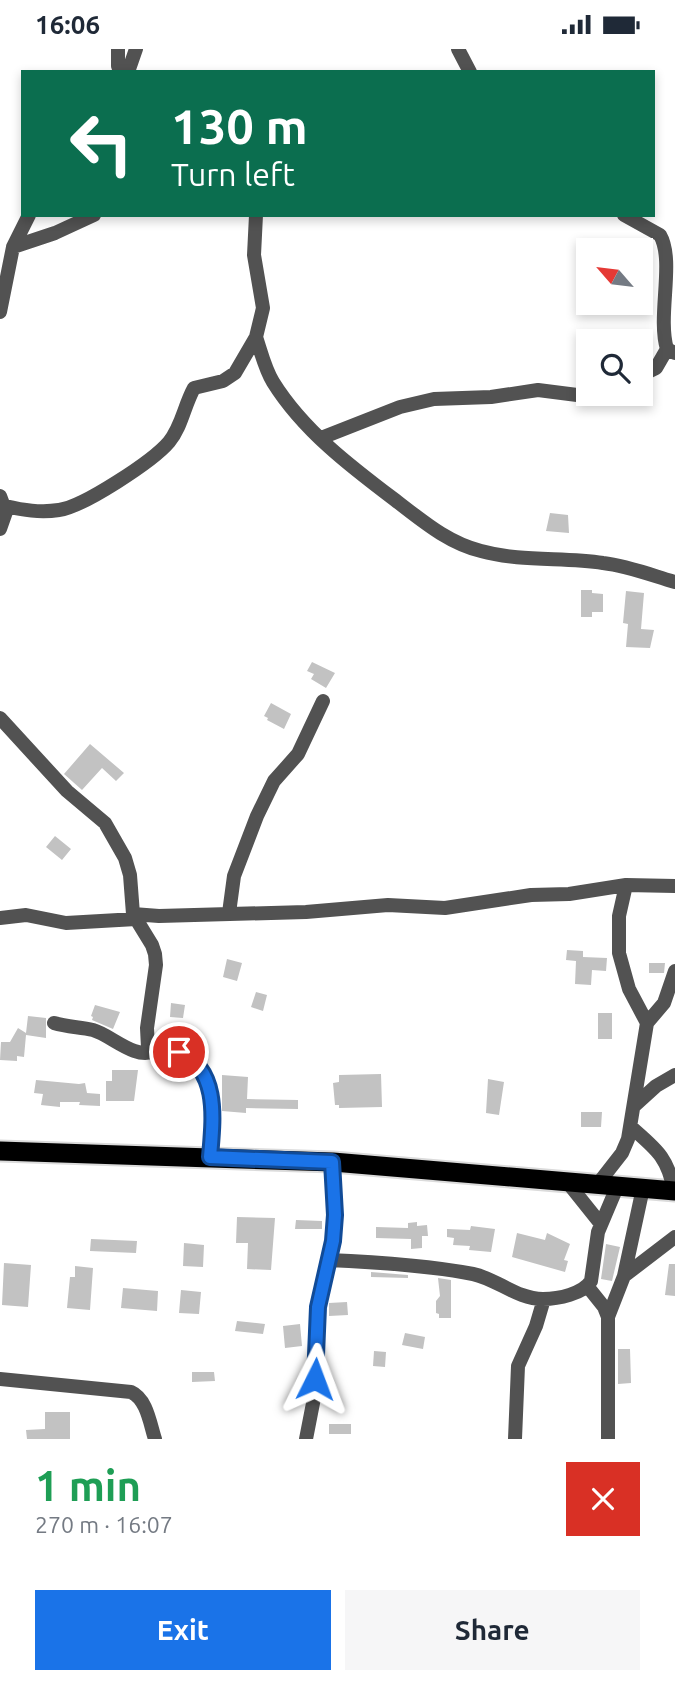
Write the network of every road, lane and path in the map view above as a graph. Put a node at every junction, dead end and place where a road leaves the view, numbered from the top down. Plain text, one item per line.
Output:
1 (118, 49) edge
2 (136, 49) edge
3 (458, 49) edge
4 (120, 70) edge
5 (129, 70) edge
6 (469, 70) edge
7 (28, 217) edge
8 (90, 217) edge
9 (256, 217) edge
10 (628, 217) edge
11 (13, 247) junction
12 (671, 251) edge
13 (2, 279) edge
14 (0, 312) edge
15 (256, 337) junction
16 (671, 351) edge
17 (653, 370) edge
18 (576, 395) edge
19 (321, 438) junction
20 (2, 501) edge
21 (0, 529) edge
22 (675, 582) edge
23 (323, 701) dead end
24 (0, 718) edge
25 (626, 885) junction
26 (675, 886) edge
27 (229, 913) junction
28 (134, 916) junction
29 (0, 918) edge
30 (675, 971) edge
31 (54, 1023) dead end
32 (647, 1023) junction
33 (155, 1051) junction
34 (675, 1075) edge
35 (634, 1106) junction
36 (631, 1127) junction
37 (0, 1151) edge
38 (210, 1157) junction
39 (332, 1162) junction
40 (568, 1182) junction
41 (597, 1185) junction
42 (617, 1187) junction
43 (643, 1188) junction
44 (674, 1191) edge
45 (600, 1223) junction
46 (675, 1237) edge
47 (328, 1260) junction
48 (624, 1276) junction
49 (587, 1287) junction
50 (544, 1299) junction
51 (608, 1317) junction
52 (0, 1379) edge
53 (155, 1439) edge
54 (306, 1439) edge
55 (515, 1439) edge
56 (608, 1439) edge

1 - 4 street
2 - 5 street
3 - 6 street
7 - 11 street
8 - 11 street
9 - 15 street
10 - 12 street
11 - 13 street
12 - 16 street
13 - 14 street
15 - 19 street
15 - 20 street
16 - 17 street
18 - 19 street
19 - 22 street
20 - 21 street
23 - 27 street
24 - 28 street
25 - 26 street
25 - 27 street
25 - 32 street
27 - 28 street
28 - 29 street
28 - 33 street
30 - 32 street
31 - 33 street
32 - 35 street
33 - 38 street
34 - 35 street
35 - 36 street
36 - 41 street
36 - 44 street
37 - 38 highway
38 - 39 highway
39 - 40 highway
39 - 47 street
40 - 41 highway
40 - 45 street
41 - 42 highway
42 - 43 highway
42 - 45 street
43 - 44 highway
43 - 48 street
45 - 49 street
46 - 48 street
47 - 50 street
47 - 54 street
48 - 51 street
49 - 50 street
49 - 51 street
50 - 55 street
51 - 56 street
52 - 53 street

